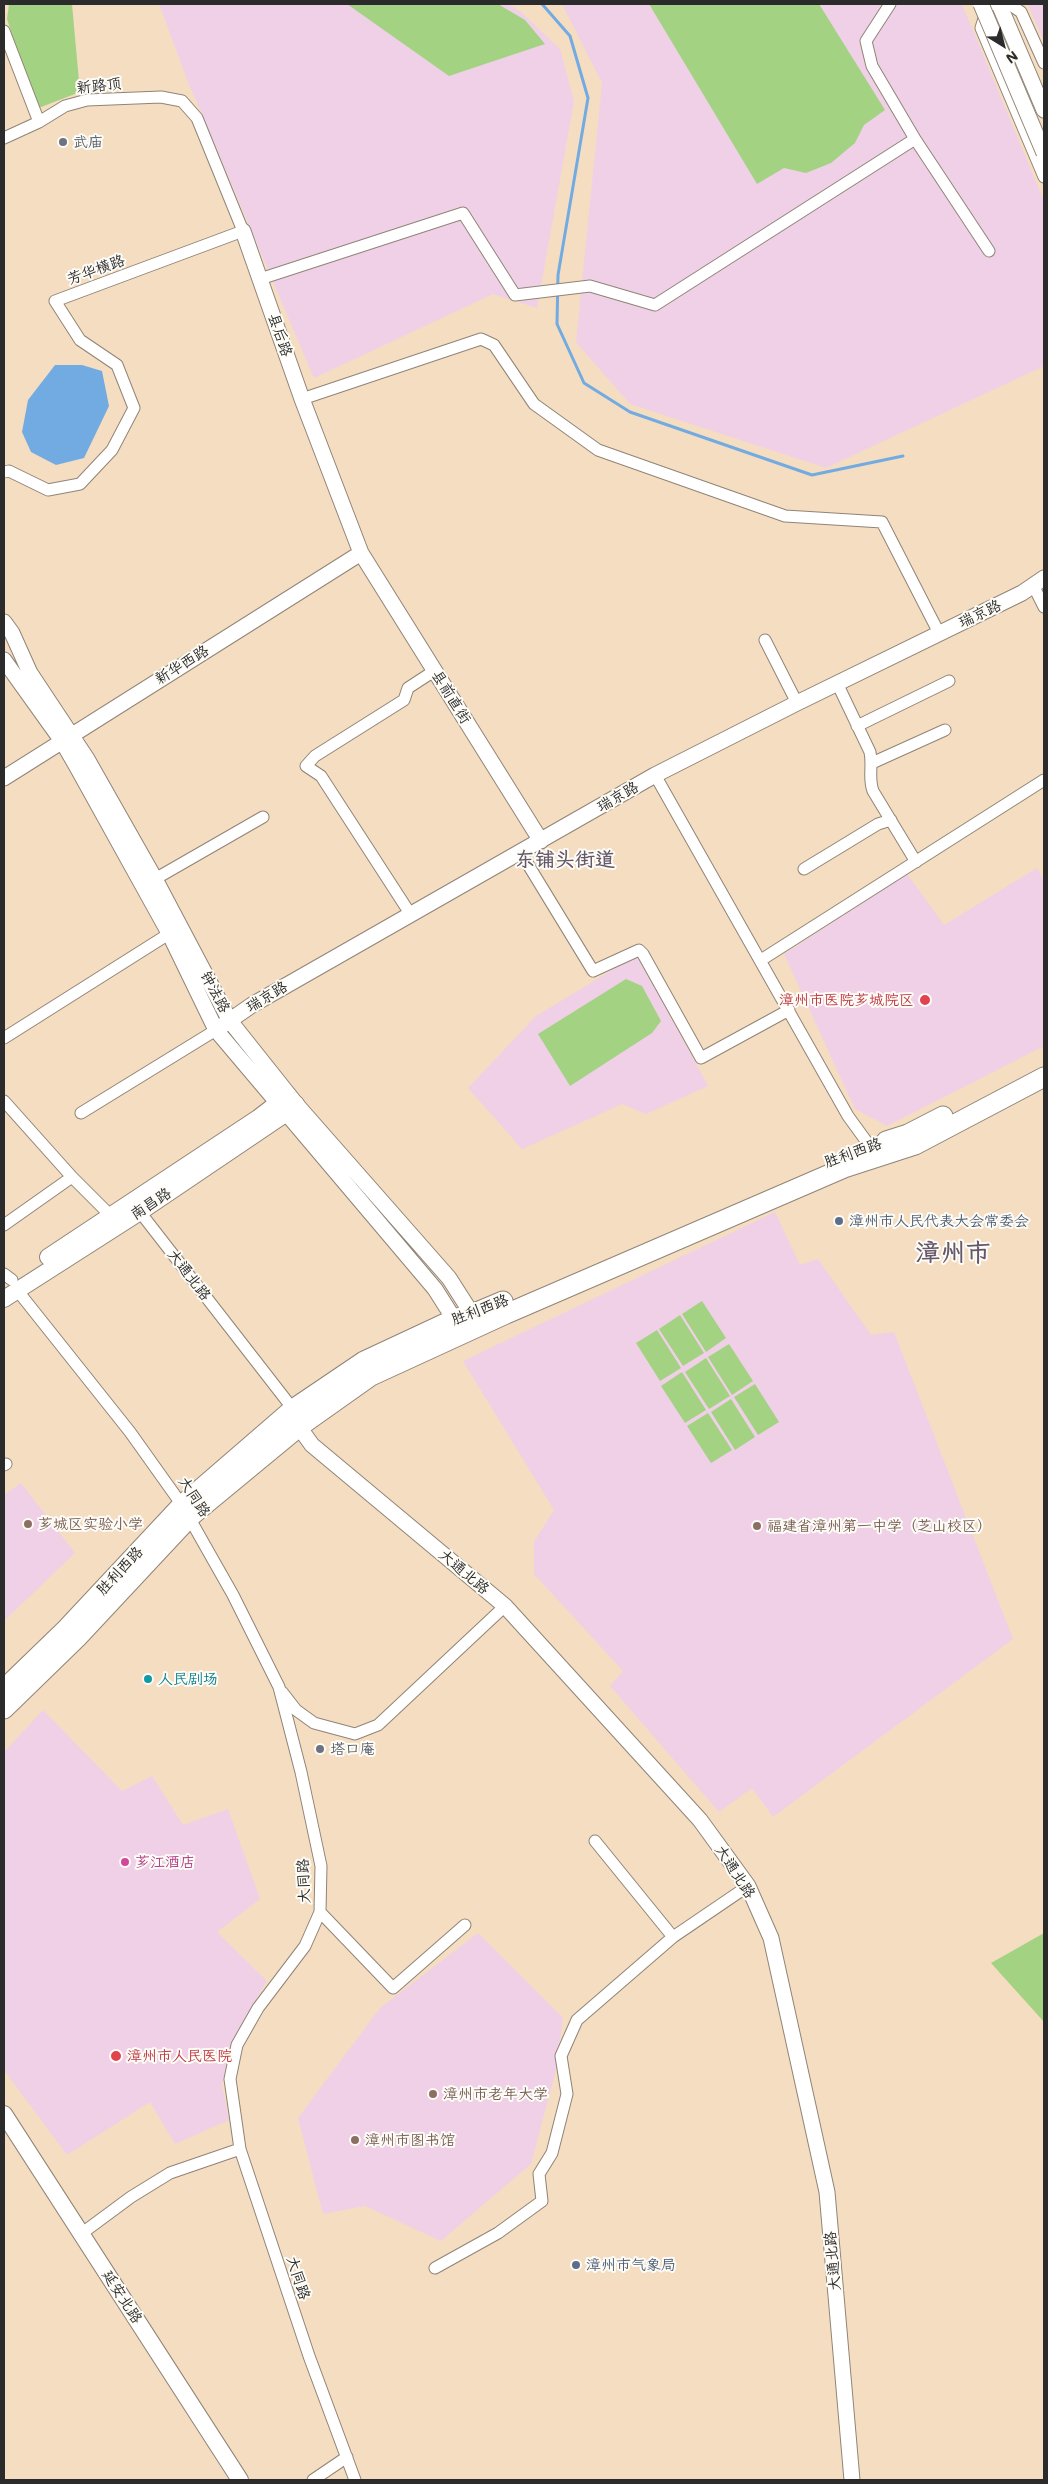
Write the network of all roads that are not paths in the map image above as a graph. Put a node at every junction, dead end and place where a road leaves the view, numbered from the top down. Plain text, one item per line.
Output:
1 (890, 4) edge
2 (981, 4) edge
3 (997, 4) edge
4 (1009, 4) edge
5 (4, 32) edge
6 (1044, 63) edge
7 (1044, 110) edge
8 (198, 118) joint
9 (39, 122) junction
10 (4, 138) edge
11 (915, 139) junction
12 (1044, 153) edge
13 (1044, 177) edge
14 (243, 231) junction
15 (989, 251) dead end
16 (260, 279) junction
17 (302, 398) junction
18 (4, 472) edge
19 (362, 553) junction
20 (1041, 584) edge
21 (1044, 607) edge
22 (4, 622) edge
23 (939, 633) junction
24 (765, 640) dead end
25 (4, 660) edge
26 (434, 671) junction
27 (949, 682) dead end
28 (837, 683) junction
29 (797, 703) junction
30 (858, 726) junction
31 (946, 730) dead end
32 (66, 738) junction
33 (872, 763) junction
34 (655, 775) junction
35 (4, 778) edge
36 (1044, 780) edge
37 (263, 817) dead end
38 (891, 820) junction
39 (541, 841) junction
40 (520, 853) junction
41 (916, 862) junction
42 (804, 869) dead end
43 (155, 879) junction
44 (411, 915) junction
45 (175, 930) junction
46 (761, 960) junction
47 (789, 1010) junction
48 (230, 1021) junction
49 (216, 1030) junction
50 (4, 1038) edge
51 (1044, 1064) edge
52 (1044, 1077) edge
53 (4, 1102) edge
54 (286, 1104) junction
55 (81, 1113) dead end
56 (873, 1151) junction
57 (72, 1177) junction
58 (140, 1212) junction
59 (110, 1214) junction
60 (4, 1225) edge
61 (8, 1286) edge
62 (474, 1321) junction
63 (455, 1328) junction
64 (293, 1409) junction
65 (299, 1428) junction
66 (186, 1511) junction
67 (505, 1606) junction
68 (278, 1687) junction
69 (4, 1689) edge
70 (4, 1708) edge
71 (595, 1841) dead end
72 (748, 1886) junction
73 (320, 1912) junction
74 (465, 1925) dead end
75 (673, 1937) junction
76 (4, 2114) edge
77 (240, 2149) junction
78 (81, 2234) junction
79 (435, 2268) dead end
80 (347, 2457) junction
81 (240, 2480) edge
82 (313, 2480) edge
83 (356, 2480) edge
84 (852, 2480) edge

1 - 11 street
2 - 12 street, bridge
3 - 7 street
3 - 13 street
4 - 6 street
5 - 9 street
8 - 9 street, 新路顶
8 - 14 street, 县后路
9 - 10 street, 新路顶
11 - 15 street
11 - 16 street
14 - 16 street, 县后路
14 - 18 street, 芳华横路
16 - 17 street, 县后路
17 - 19 street, 县后路
17 - 23 street
19 - 26 street, 县前直街
19 - 32 street, 新华西路
20 - 21 street
20 - 23 street, 瑞京路
22 - 32 street, 钟法路
23 - 28 street, 瑞京路
24 - 29 street
25 - 32 street, 钟法路
26 - 39 street, 县前直街
26 - 44 street
27 - 30 street
28 - 29 street, 瑞京路
28 - 30 street
29 - 34 street, 瑞京路
30 - 33 street
31 - 33 street
32 - 35 street, 新华西路
32 - 43 street, 钟法路
32 - 45 street, 钟法路
33 - 38 street
34 - 39 street, 瑞京路
34 - 46 street
36 - 41 street
37 - 43 street
38 - 41 street
38 - 42 street
39 - 40 street, 瑞京路
40 - 44 street, 瑞京路
40 - 47 street
41 - 46 street
43 - 45 street, 钟法路
44 - 48 street, 瑞京路
45 - 48 street, 钟法路
45 - 49 street, 钟法路
45 - 50 street
46 - 47 street
47 - 56 street
48 - 49 street, 瑞京路
48 - 54 street, 钟法路
49 - 54 street, 钟法路
49 - 55 street
51 - 56 main road, 胜利西路
52 - 56 main road
53 - 57 street
54 - 58 main road, 南昌路
54 - 59 main road, 南昌路
54 - 62 street, 钟法路
54 - 63 street, 钟法路
56 - 62 main road, 胜利西路
57 - 59 street
57 - 60 street
58 - 61 main road, 南昌路
58 - 64 street, 大通北路
59 - 61 main road, 南昌路
61 - 66 street, 大同路
62 - 63 main road, 胜利西路
63 - 64 main road, 胜利西路
63 - 65 main road
64 - 66 main road, 胜利西路
65 - 66 main road
65 - 67 street, 大通北路
66 - 68 street, 大同路
66 - 69 main road, 胜利西路
66 - 70 main road, 胜利西路
67 - 68 street
67 - 72 street, 大通北路
68 - 73 street, 大同路
71 - 75 street
72 - 75 street
72 - 84 street, 大通北路
73 - 74 street
73 - 77 street, 大同路
75 - 79 street
76 - 78 main road, 延安北路
77 - 78 street
77 - 80 street, 大同路
78 - 81 main road, 延安北路
80 - 82 street
80 - 83 street, 大同路

